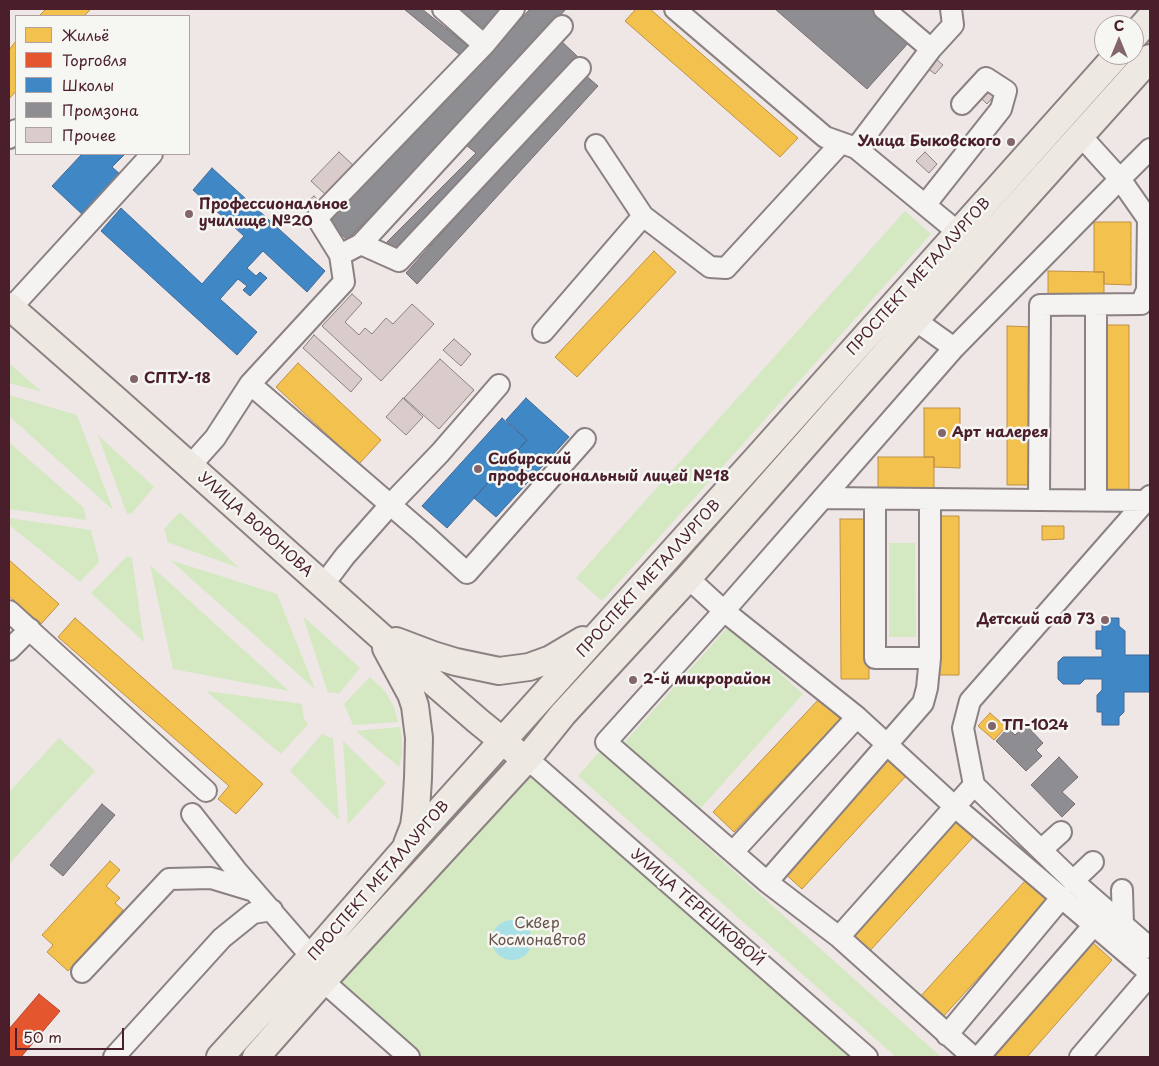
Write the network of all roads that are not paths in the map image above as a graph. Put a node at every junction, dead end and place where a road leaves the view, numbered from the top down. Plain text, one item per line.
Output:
1 (443, 9) edge
2 (514, 9) edge
3 (675, 9) edge
4 (884, 9) edge
5 (951, 9) edge
6 (562, 26) dead end
7 (484, 45) junction
8 (931, 49) junction
9 (1150, 58) edge
10 (1108, 65) edge
11 (580, 68) dead end
12 (962, 104) dead end
13 (1081, 136) junction
14 (596, 144) dead end
15 (848, 146) junction
16 (1150, 149) edge
17 (151, 155) edge
18 (1120, 179) junction
19 (925, 205) junction
20 (642, 216) junction
21 (959, 233) junction
22 (361, 244) junction
23 (340, 255) junction
24 (1149, 291) edge
25 (1096, 305) junction
26 (10, 307) edge
27 (916, 320) junction
28 (543, 332) dead end
29 (954, 348) junction
30 (250, 384) junction
31 (499, 385) dead end
32 (585, 439) dead end
33 (190, 466) junction
34 (823, 498) junction
35 (1148, 498) edge
36 (875, 499) junction
37 (930, 499) junction
38 (1039, 500) junction
39 (1096, 500) junction
40 (390, 505) junction
41 (688, 578) junction
42 (323, 585) junction
43 (9, 611) edge
44 (724, 611) junction
45 (615, 616) junction
46 (30, 629) junction
47 (379, 635) junction
48 (9, 650) edge
49 (930, 658) junction
50 (857, 717) junction
51 (503, 742) junction
52 (888, 744) junction
53 (526, 760) junction
54 (974, 784) junction
55 (206, 790) dead end
56 (954, 806) junction
57 (192, 814) dead end
58 (1061, 832) dead end
59 (405, 849) junction
60 (1041, 850) junction
61 (733, 852) junction
62 (1093, 862) dead end
63 (766, 882) junction
64 (1068, 889) junction
65 (1122, 890) dead end
66 (254, 891) junction
67 (272, 910) junction
68 (1094, 925) junction
69 (1123, 925) junction
70 (839, 937) junction
71 (1150, 948) edge
72 (313, 967) junction
73 (82, 972) dead end
74 (1150, 974) edge
75 (947, 1035) junction
76 (114, 1057) edge
77 (220, 1057) edge
78 (256, 1057) edge
79 (409, 1057) edge
80 (867, 1057) edge
81 (973, 1057) edge
82 (979, 1057) edge
83 (1080, 1057) edge

1 - 7 street
2 - 7 street
3 - 15 street
4 - 8 street
5 - 8 street
6 - 22 street
7 - 23 street
8 - 15 street
9 - 13 main road, ПРОСПЕКТ МЕТАЛЛУРГОВ
10 - 21 main road, ПРОСПЕКТ МЕТАЛЛУРГОВ
11 - 22 street
12 - 19 street
13 - 18 street
13 - 27 main road, ПРОСПЕКТ МЕТАЛЛУРГОВ
14 - 20 street
15 - 19 street
15 - 20 street
16 - 18 street
17 - 26 street
18 - 24 street
18 - 29 street
19 - 21 street
20 - 28 street
21 - 45 main road, ПРОСПЕКТ МЕТАЛЛУРГОВ
22 - 23 street
23 - 30 street
24 - 25 street
25 - 38 street
25 - 39 street
26 - 33 main road, УЛИЦА ВОРОНОВА
27 - 29 street
27 - 41 main road, ПРОСПЕКТ МЕТАЛЛУРГОВ
29 - 34 street
30 - 33 street
30 - 40 street
31 - 40 street
32 - 40 street
33 - 42 main road, УЛИЦА ВОРОНОВА
34 - 36 street
34 - 44 street
35 - 39 street
35 - 54 street
36 - 37 street
36 - 49 street
37 - 38 street
37 - 49 street
38 - 39 street
40 - 42 street
41 - 44 street
41 - 53 main road, ПРОСПЕКТ МЕТАЛЛУРГОВ
42 - 47 main road, УЛИЦА ВОРОНОВА
43 - 46 street
44 - 50 street
44 - 61 street
45 - 47 main road
45 - 51 main road, ПРОСПЕКТ МЕТАЛЛУРГОВ
46 - 48 street
46 - 55 street
47 - 51 main road, УЛИЦА ВОРОНОВА
47 - 59 main road
49 - 52 street
50 - 52 street
50 - 61 street
51 - 53 main road, УЛИЦА ВОРОНОВА
51 - 59 main road, ПРОСПЕКТ МЕТАЛЛУРГОВ
52 - 56 street
52 - 63 street
53 - 72 main road, ПРОСПЕКТ МЕТАЛЛУРГОВ
53 - 80 street, УЛИЦА ТЕРЕШКОВОЙ
54 - 56 street
54 - 60 street
56 - 64 street
56 - 70 street
57 - 66 street
58 - 60 street
59 - 72 main road, ПРОСПЕКТ МЕТАЛЛУРГОВ
60 - 64 street
61 - 63 street
62 - 64 street
63 - 70 street
64 - 68 street
64 - 69 street
64 - 75 street
65 - 69 street
66 - 67 street
66 - 73 street
67 - 72 street
67 - 76 street
68 - 74 street
68 - 82 street
69 - 71 street
70 - 75 street
72 - 77 main road, ПРОСПЕКТ МЕТАЛЛУРГОВ
72 - 78 main road, ПРОСПЕКТ МЕТАЛЛУРГОВ
72 - 79 street
74 - 83 street
75 - 81 street

